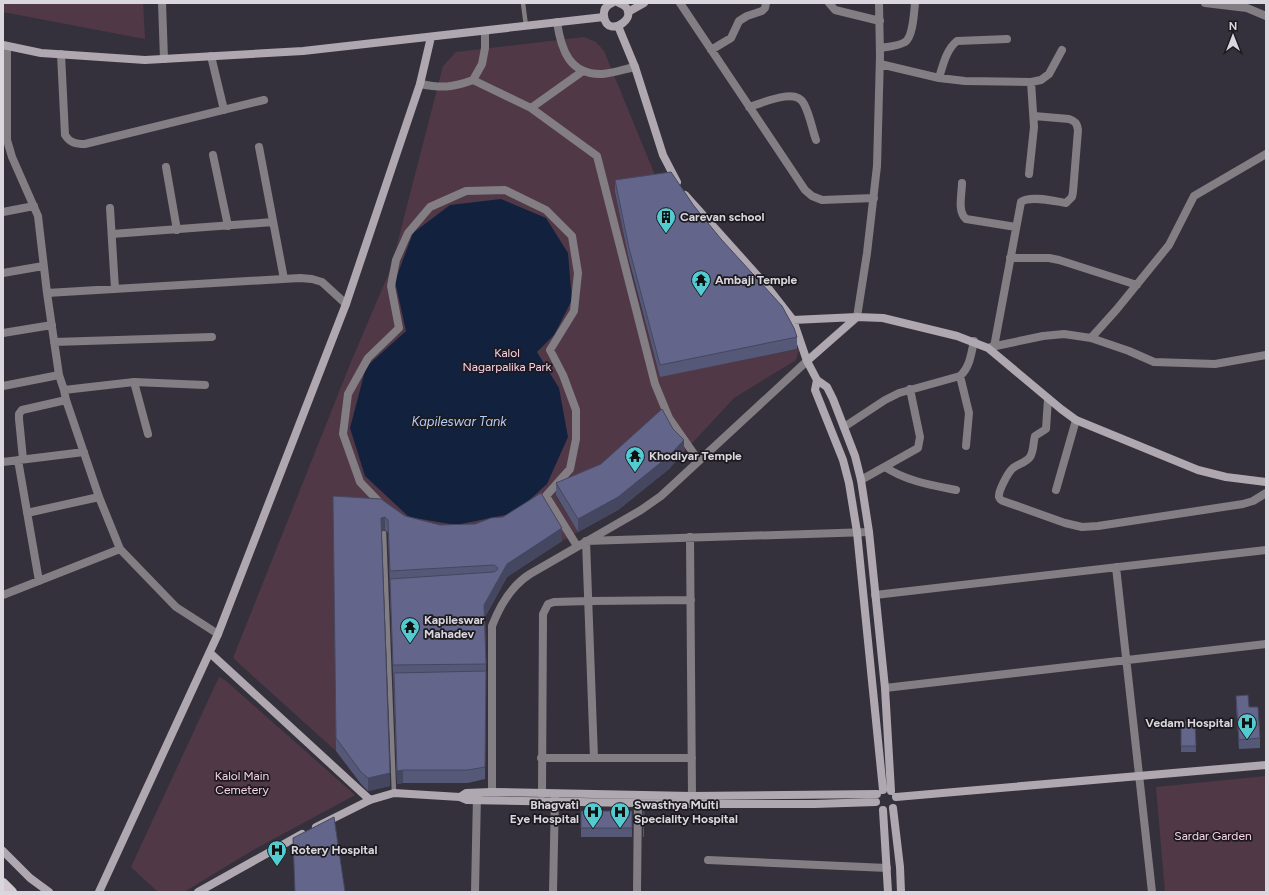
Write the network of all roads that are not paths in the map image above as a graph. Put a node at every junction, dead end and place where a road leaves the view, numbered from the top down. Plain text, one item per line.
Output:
1 (162, 3) edge
2 (523, 3) edge
3 (612, 3) edge
4 (619, 3) edge
5 (644, 3) edge
6 (680, 3) edge
7 (766, 3) edge
8 (829, 3) edge
9 (879, 3) edge
10 (915, 3) edge
11 (1205, 3) edge
12 (628, 12) junction
13 (1266, 16) edge
14 (604, 17) junction
15 (880, 21) junction
16 (557, 22) junction
17 (526, 26) junction
18 (618, 26) junction
19 (485, 31) junction
20 (431, 37) junction
21 (1007, 39) dead end
22 (5, 45) edge
23 (880, 48) junction
24 (711, 50) junction
25 (1062, 50) dead end
26 (61, 54) junction
27 (211, 56) junction
28 (164, 59) junction
29 (880, 64) junction
30 (635, 66) junction
31 (583, 71) junction
32 (939, 78) junction
33 (473, 80) junction
34 (1031, 82) junction
35 (420, 84) junction
36 (264, 100) dead end
37 (749, 106) junction
38 (531, 108) junction
39 (224, 110) junction
40 (1034, 116) junction
41 (816, 140) dead end
42 (259, 146) dead end
43 (1266, 154) edge
44 (213, 156) dead end
45 (166, 166) dead end
46 (1029, 174) dead end
47 (962, 183) dead end
48 (874, 198) junction
49 (34, 206) junction
50 (110, 208) dead end
51 (3, 212) edge
52 (273, 222) junction
53 (228, 226) junction
54 (1016, 227) junction
55 (177, 230) junction
56 (112, 234) junction
57 (1010, 258) junction
58 (44, 266) junction
59 (3, 273) edge
60 (284, 278) junction
61 (1137, 285) junction
62 (115, 289) junction
63 (46, 293) junction
64 (346, 304) junction
65 (857, 317) junction
66 (792, 320) junction
67 (52, 325) junction
68 (3, 333) edge
69 (212, 337) dead end
70 (1090, 338) junction
71 (54, 342) junction
72 (974, 342) junction
73 (991, 347) junction
74 (1266, 355) edge
75 (807, 361) junction
76 (60, 375) junction
77 (960, 376) junction
78 (817, 380) junction
79 (134, 382) junction
80 (205, 385) dead end
81 (3, 386) edge
82 (910, 389) junction
83 (64, 390) junction
84 (1048, 399) junction
85 (66, 400) junction
86 (1076, 420) junction
87 (844, 427) junction
88 (148, 434) dead end
89 (966, 446) dead end
90 (84, 452) junction
91 (21, 460) junction
92 (698, 461) junction
93 (3, 462) edge
94 (885, 467) junction
95 (861, 480) junction
96 (1266, 482) edge
97 (956, 490) dead end
98 (1056, 490) dead end
99 (1266, 493) edge
100 (100, 497) junction
101 (27, 512) junction
102 (393, 512) edge
103 (857, 532) junction
104 (869, 532) junction
105 (384, 533) dead end
106 (690, 537) junction
107 (586, 541) junction
108 (577, 546) junction
109 (120, 549) junction
110 (1266, 550) edge
111 (1116, 567) junction
112 (39, 581) junction
113 (386, 588) junction
114 (394, 588) edge
115 (3, 595) edge
116 (875, 595) junction
117 (691, 600) junction
118 (588, 601) junction
119 (218, 634) junction
120 (1266, 644) edge
121 (210, 654) junction
122 (1127, 659) junction
123 (391, 682) junction
124 (399, 682) edge
125 (886, 688) junction
126 (541, 758) junction
127 (594, 758) junction
128 (692, 758) junction
129 (1266, 765) edge
130 (1140, 776) junction
131 (492, 792) junction
132 (394, 793) junction
133 (542, 794) junction
134 (885, 795) junction
135 (477, 796) junction
136 (692, 796) junction
137 (554, 798) junction
138 (638, 799) junction
139 (370, 800) junction
140 (893, 808) junction
141 (884, 810) junction
142 (3, 852) edge
143 (708, 860) dead end
144 (887, 868) junction
145 (3, 883) edge
146 (12, 892) edge
147 (49, 892) edge
148 (99, 892) edge
149 (198, 892) edge
150 (475, 892) edge
151 (553, 892) edge
152 (637, 892) edge
153 (888, 892) edge
154 (901, 892) edge
155 (1152, 892) edge

1 - 28 street
2 - 17 lane
3 - 14 street
4 - 12 street
5 - 12 street
6 - 24 street
7 - 24 street
8 - 15 street
9 - 15 street
10 - 23 street
11 - 13 street
12 - 18 street
14 - 16 street
14 - 18 street
15 - 23 street
16 - 17 street
16 - 31 street
17 - 19 street
18 - 30 street
19 - 20 street
19 - 33 street
20 - 27 street
20 - 35 street
21 - 32 street
22 - 26 street
22 - 49 street
23 - 29 street
24 - 37 street
25 - 34 street
26 - 28 street
26 - 39 street
27 - 28 street
27 - 39 street
29 - 32 street
29 - 48 street
30 - 31 street
30 - 66 street
31 - 38 street
32 - 34 street
33 - 35 street
33 - 38 street
34 - 40 street
35 - 64 street
36 - 39 street
37 - 41 street
37 - 48 street
38 - 92 street
40 - 46 street
40 - 54 street
42 - 52 street
43 - 61 street
44 - 53 street
45 - 55 street
47 - 54 street
48 - 65 street
49 - 51 street
49 - 58 street
50 - 56 street
52 - 53 street
52 - 60 street
53 - 55 street
54 - 57 street
55 - 56 street
56 - 62 street
57 - 61 street
57 - 73 street
58 - 59 street
58 - 63 street
60 - 62 street
60 - 64 street
61 - 70 street
62 - 63 street
63 - 67 street
64 - 119 street
65 - 66 street
65 - 72 street
65 - 75 street
66 - 75 street
67 - 68 street
67 - 71 street
69 - 71 street
70 - 73 street
70 - 74 street
71 - 76 street
72 - 73 street
72 - 77 street
73 - 84 street
75 - 78 street
75 - 92 street
76 - 81 street
76 - 83 street
77 - 82 street
77 - 89 street
78 - 87 street
78 - 103 street
79 - 80 street
79 - 83 street
79 - 88 street
82 - 87 street
82 - 94 street
83 - 85 street
84 - 86 street
84 - 99 street
85 - 90 street
85 - 91 street
86 - 96 street
86 - 98 street
87 - 95 street
90 - 91 street
90 - 100 street
91 - 93 street
91 - 101 street
92 - 107 street
94 - 95 street
94 - 97 street
95 - 104 street
100 - 101 street
100 - 109 street
101 - 112 street
102 - 108 street
103 - 104 street
103 - 106 street
103 - 134 street
104 - 116 street
105 - 113 lane
106 - 107 street
106 - 117 street
107 - 108 street
107 - 118 street
108 - 131 street
109 - 112 street
109 - 119 street
110 - 111 street
111 - 116 street
111 - 122 street
112 - 115 street
113 - 114 lane
113 - 123 lane
116 - 125 street
117 - 118 street
117 - 128 street
118 - 126 street
118 - 127 street
119 - 121 street
120 - 122 street
121 - 139 street
121 - 148 street
122 - 125 street
122 - 130 street
123 - 124 lane
123 - 132 lane
125 - 134 street
126 - 127 street
126 - 133 street
127 - 128 street
128 - 136 street
129 - 130 street
130 - 134 street
130 - 155 street
131 - 133 street
131 - 135 street
132 - 135 street
132 - 139 street
133 - 137 street
134 - 136 street
134 - 138 street
134 - 140 street
134 - 141 street
135 - 137 street
135 - 150 street
136 - 138 street
137 - 138 street
137 - 151 street
138 - 152 street
139 - 149 street
140 - 141 street
140 - 154 street
141 - 144 street
142 - 147 street
143 - 144 street
144 - 153 street
145 - 146 main road

